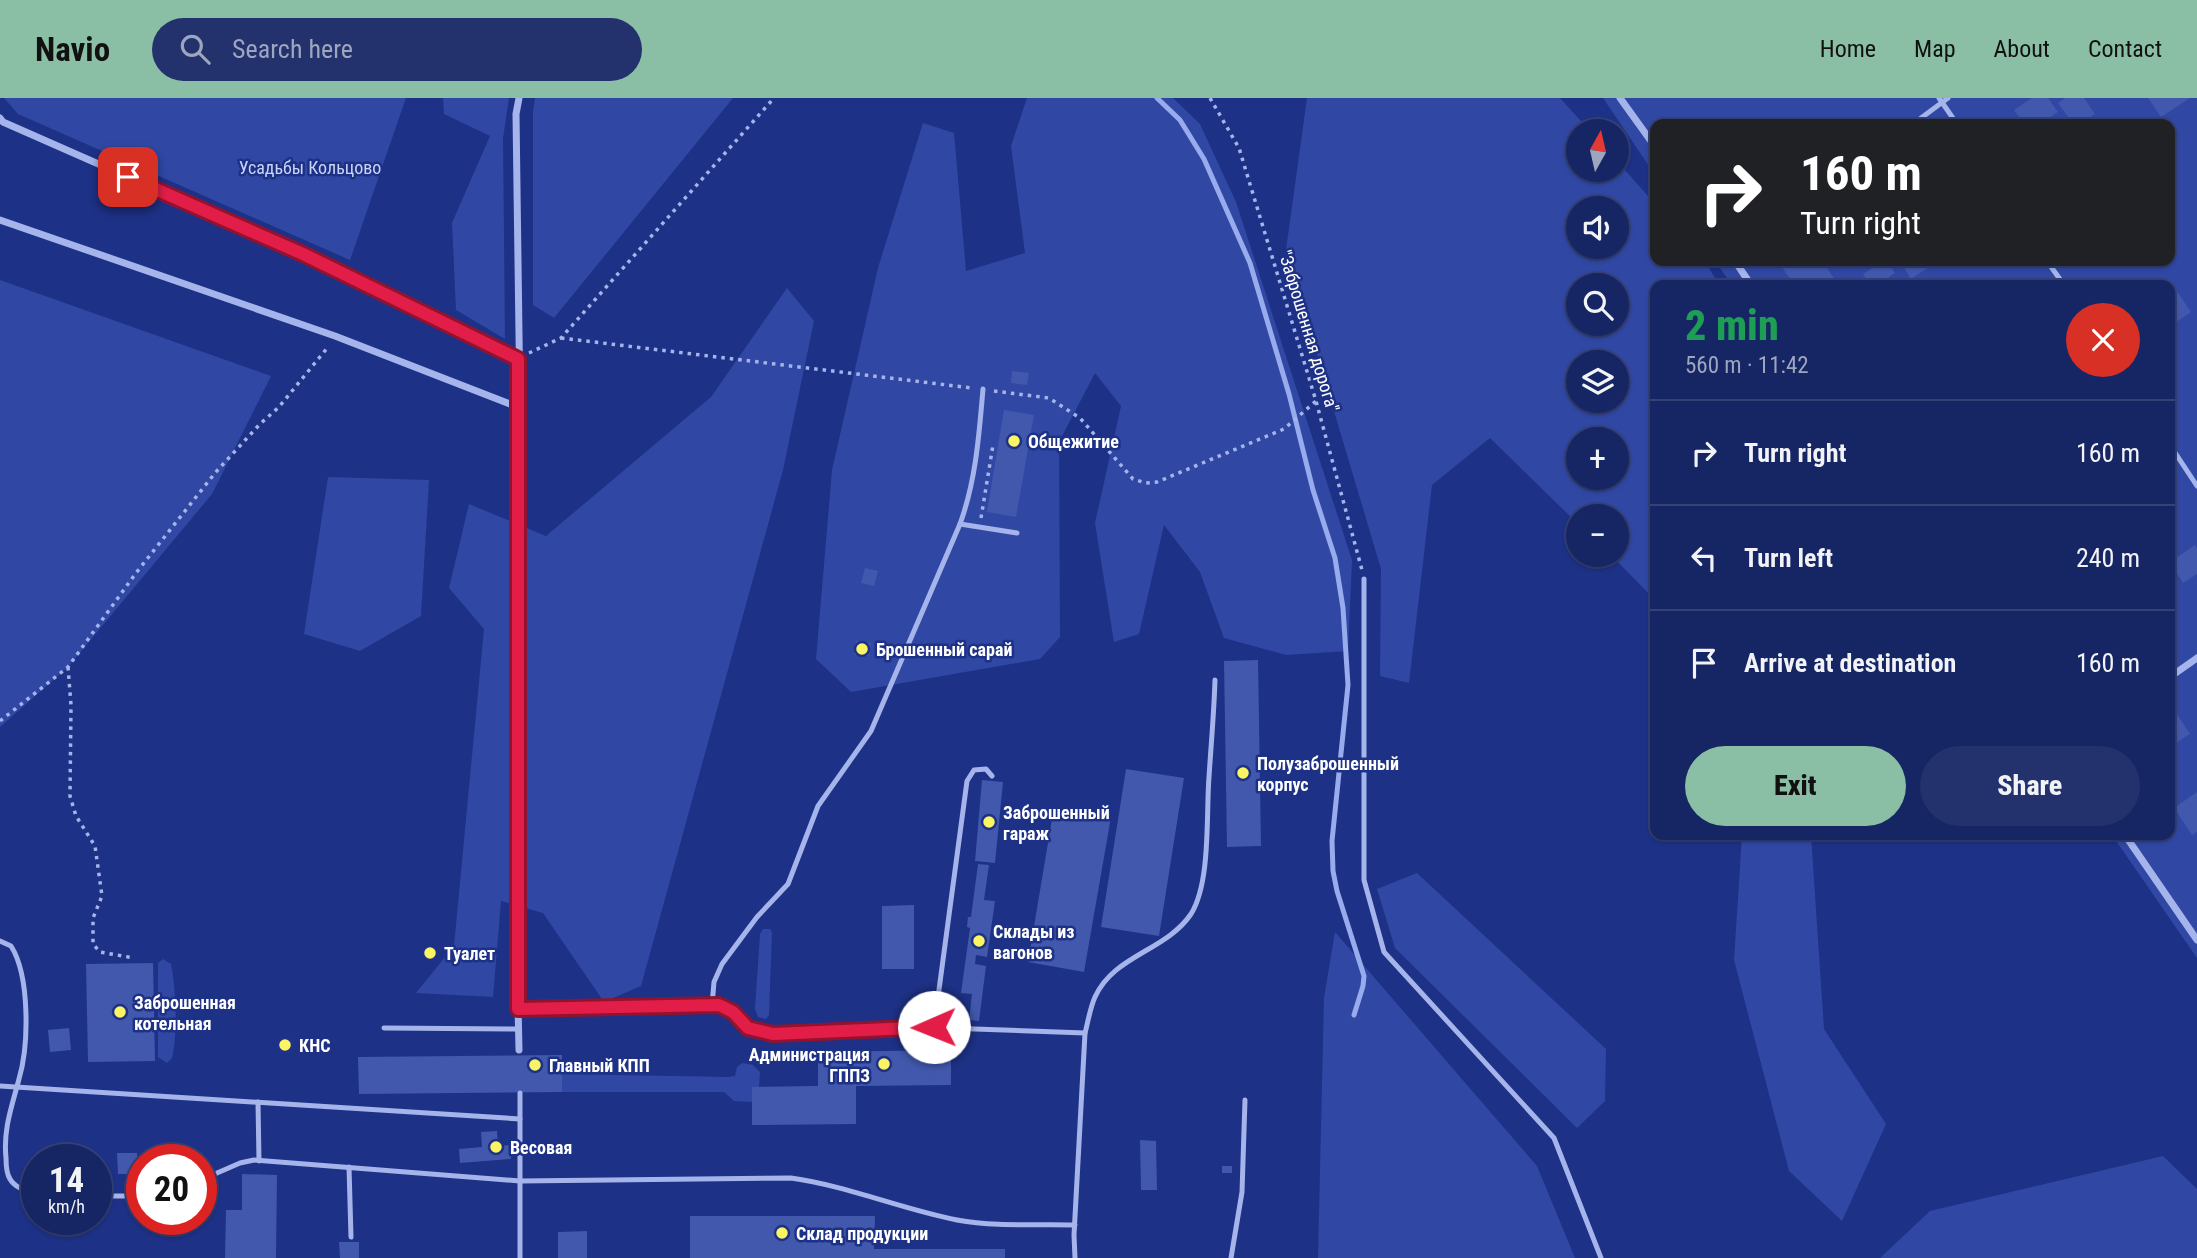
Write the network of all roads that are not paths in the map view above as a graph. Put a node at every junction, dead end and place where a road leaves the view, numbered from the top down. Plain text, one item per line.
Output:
1 (519, 98) edge
2 (1620, 98) edge
3 (1948, 98) edge
4 (1941, 100) edge
5 (0, 118) edge
6 (1919, 119) edge
7 (1954, 119) edge
8 (1650, 140) edge
9 (0, 220) edge
10 (518, 359) junction
11 (983, 389) road end
12 (520, 408) junction
13 (2175, 453) edge
14 (2197, 486) edge
15 (960, 524) junction
16 (1017, 533) dead end
17 (1364, 579) road end
18 (2197, 658) edge
19 (2175, 673) edge
20 (1215, 680) dead end
21 (992, 776) dead end
22 (2128, 840) edge
23 (2197, 940) edge
24 (0, 941) edge
25 (712, 1005) junction
26 (518, 1009) junction
27 (934, 1027) junction
28 (384, 1028) dead end
29 (518, 1029) junction
30 (1085, 1033) junction
31 (519, 1050) dead end
32 (0, 1086) edge
33 (16, 1087) junction
34 (520, 1093) dead end
35 (1245, 1100) dead end
36 (258, 1102) junction
37 (520, 1119) junction
38 (259, 1161) junction
39 (349, 1167) junction
40 (217, 1173) edge
41 (520, 1181) junction
42 (21, 1189) edge
43 (1074, 1225) junction
44 (351, 1237) dead end
45 (520, 1258) edge
46 (1075, 1258) edge
47 (1231, 1258) edge
48 (1601, 1258) edge

1 - 10 street
2 - 8 street
3 - 4 lane
4 - 6 lane
4 - 7 lane
5 - 10 street
9 - 12 street
10 - 12 street
11 - 15 lane
12 - 26 street
13 - 14 lane
15 - 16 lane
15 - 25 lane
17 - 48 lane
18 - 19 street
20 - 30 lane
21 - 27 lane
22 - 23 street
24 - 33 lane
25 - 26 lane
25 - 27 lane
26 - 29 street
27 - 30 lane
28 - 29 lane
29 - 31 street
30 - 43 lane
32 - 33 lane
33 - 36 lane
33 - 42 lane
34 - 37 lane
35 - 47 lane
36 - 37 lane
36 - 38 lane
37 - 41 lane
38 - 39 lane
38 - 40 lane
39 - 41 lane
39 - 44 lane
41 - 43 lane
41 - 45 lane
43 - 46 lane

